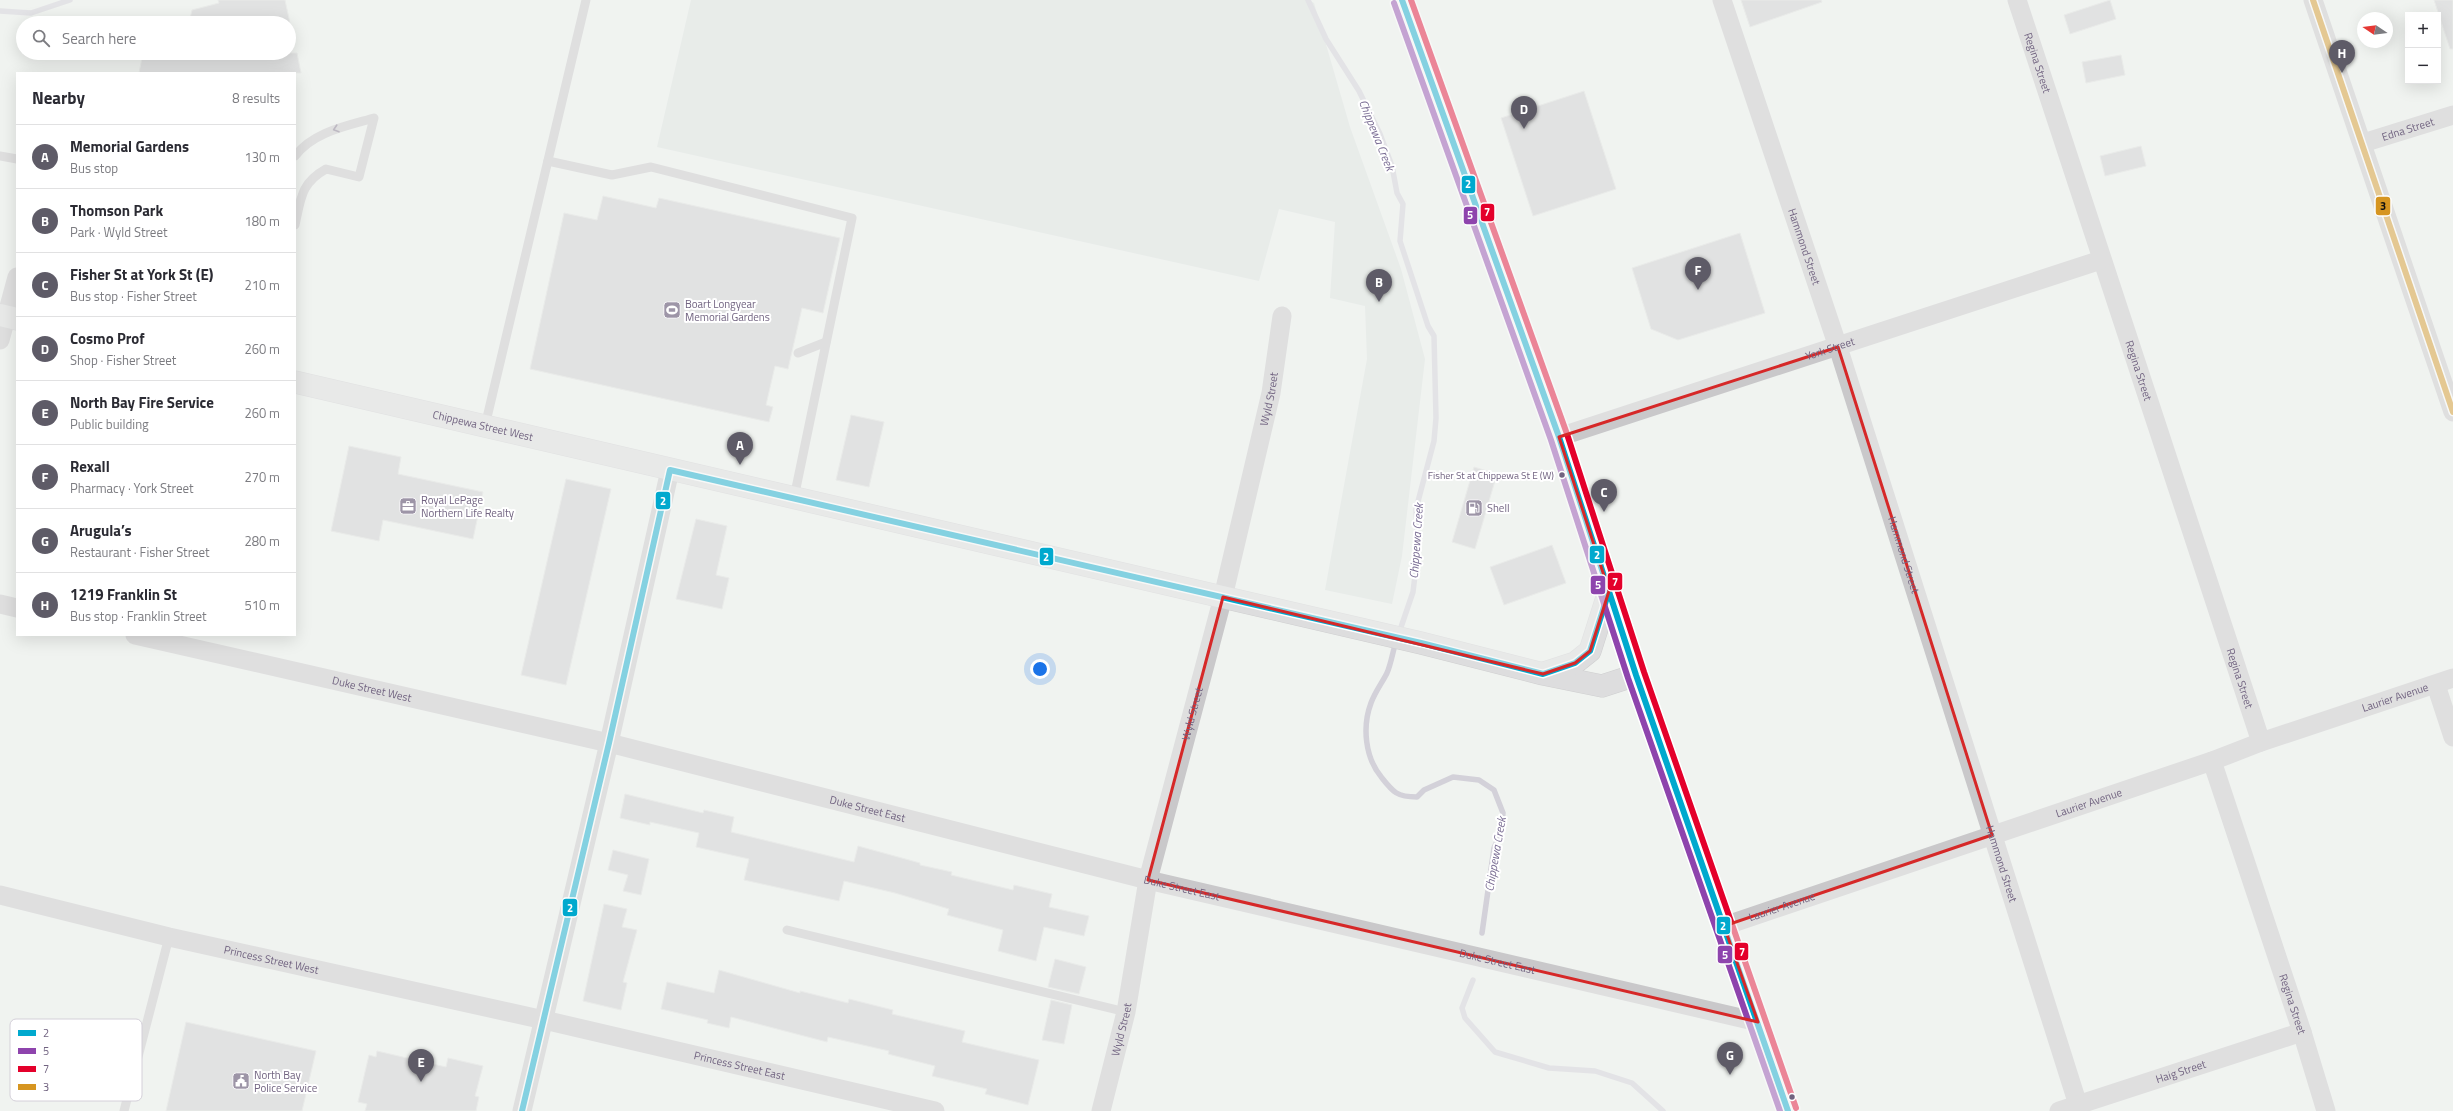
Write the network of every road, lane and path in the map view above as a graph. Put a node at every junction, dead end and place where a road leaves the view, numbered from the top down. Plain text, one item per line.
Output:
1 (586, 0) edge
2 (1402, 0) edge
3 (1722, 0) edge
4 (2016, 0) edge
5 (2313, 0) edge
6 (2453, 115) edge
7 (2363, 143) junction
8 (296, 154) edge
9 (0, 156) edge
10 (16, 159) edge
11 (548, 161) junction
12 (296, 220) edge
13 (2101, 260) junction
14 (16, 281) edge
15 (1282, 316) dead end
16 (8, 317) edge
17 (0, 340) edge
18 (826, 342) junction
19 (1838, 347) junction
20 (798, 353) dead end
21 (296, 382) edge
22 (2453, 412) edge
23 (485, 426) junction
24 (1559, 437) junction
25 (670, 470) junction
26 (794, 498) junction
27 (1609, 591) junction
28 (1222, 597) junction
29 (0, 604) edge
30 (16, 608) edge
31 (139, 636) edge
32 (1543, 674) junction
33 (1636, 675) junction
34 (2444, 682) edge
35 (2453, 737) edge
36 (2261, 742) junction
37 (609, 743) junction
38 (2212, 761) junction
39 (1992, 835) junction
40 (1148, 880) junction
41 (0, 895) edge
42 (1724, 926) junction
43 (787, 930) dead end
44 (169, 937) junction
45 (1126, 1012) junction
46 (544, 1020) junction
47 (1758, 1022) junction
48 (2302, 1032) junction
49 (142, 1041) edge
50 (127, 1101) edge
51 (2079, 1108) edge
52 (124, 1111) edge
53 (522, 1111) edge
54 (935, 1111) edge
55 (1101, 1111) edge
56 (1788, 1111) edge
57 (2059, 1111) edge
58 (2326, 1111) edge

1 - 11 lane
2 - 24 street
3 - 19 street, Hammond Street
4 - 13 street, Regina Street
5 - 7 street
6 - 7 street, Edna Street
7 - 22 street
12 -> 8 lane
9 - 10 lane
11 - 18 lane
11 - 23 lane
13 - 19 street, York Street
13 - 36 street, Regina Street
14 - 16 street
15 - 28 street, Wyld Street
16 - 17 street
18 - 20 lane
18 - 26 lane
19 - 24 street, York Street
19 - 39 street, Hammond Street
21 - 23 street, Chippewa Street West
23 - 25 street, Chippewa Street West
24 - 27 street
25 - 26 street, Chippewa Street West
25 - 37 street
26 - 28 street, Chippewa Street West
27 - 32 street
27 - 33 street
28 - 32 street, Chippewa Street West
28 - 40 street, Wyld Street
29 - 30 street
31 - 37 street, Duke Street West
32 - 33 street, Chippewa Street West
33 - 42 street
34 - 35 street
34 - 36 street, Laurier Avenue
36 - 38 street, Laurier Avenue
37 - 40 street, Duke Street East
37 - 46 street
38 - 39 street, Laurier Avenue
38 - 48 street, Regina Street
39 - 42 street, Laurier Avenue
39 - 51 street, Hammond Street
40 - 45 street, Wyld Street
40 - 47 street, Duke Street East
41 - 44 street, Princess Street West
42 - 47 street
43 - 45 lane
44 - 46 street, Princess Street West
44 - 49 lane
45 - 55 street, Wyld Street
46 - 53 street
46 - 54 street, Princess Street East
47 - 56 street
48 - 51 street, Haig Street
48 - 58 street, Regina Street
50 - 52 lane
51 - 57 street, Haig Street

